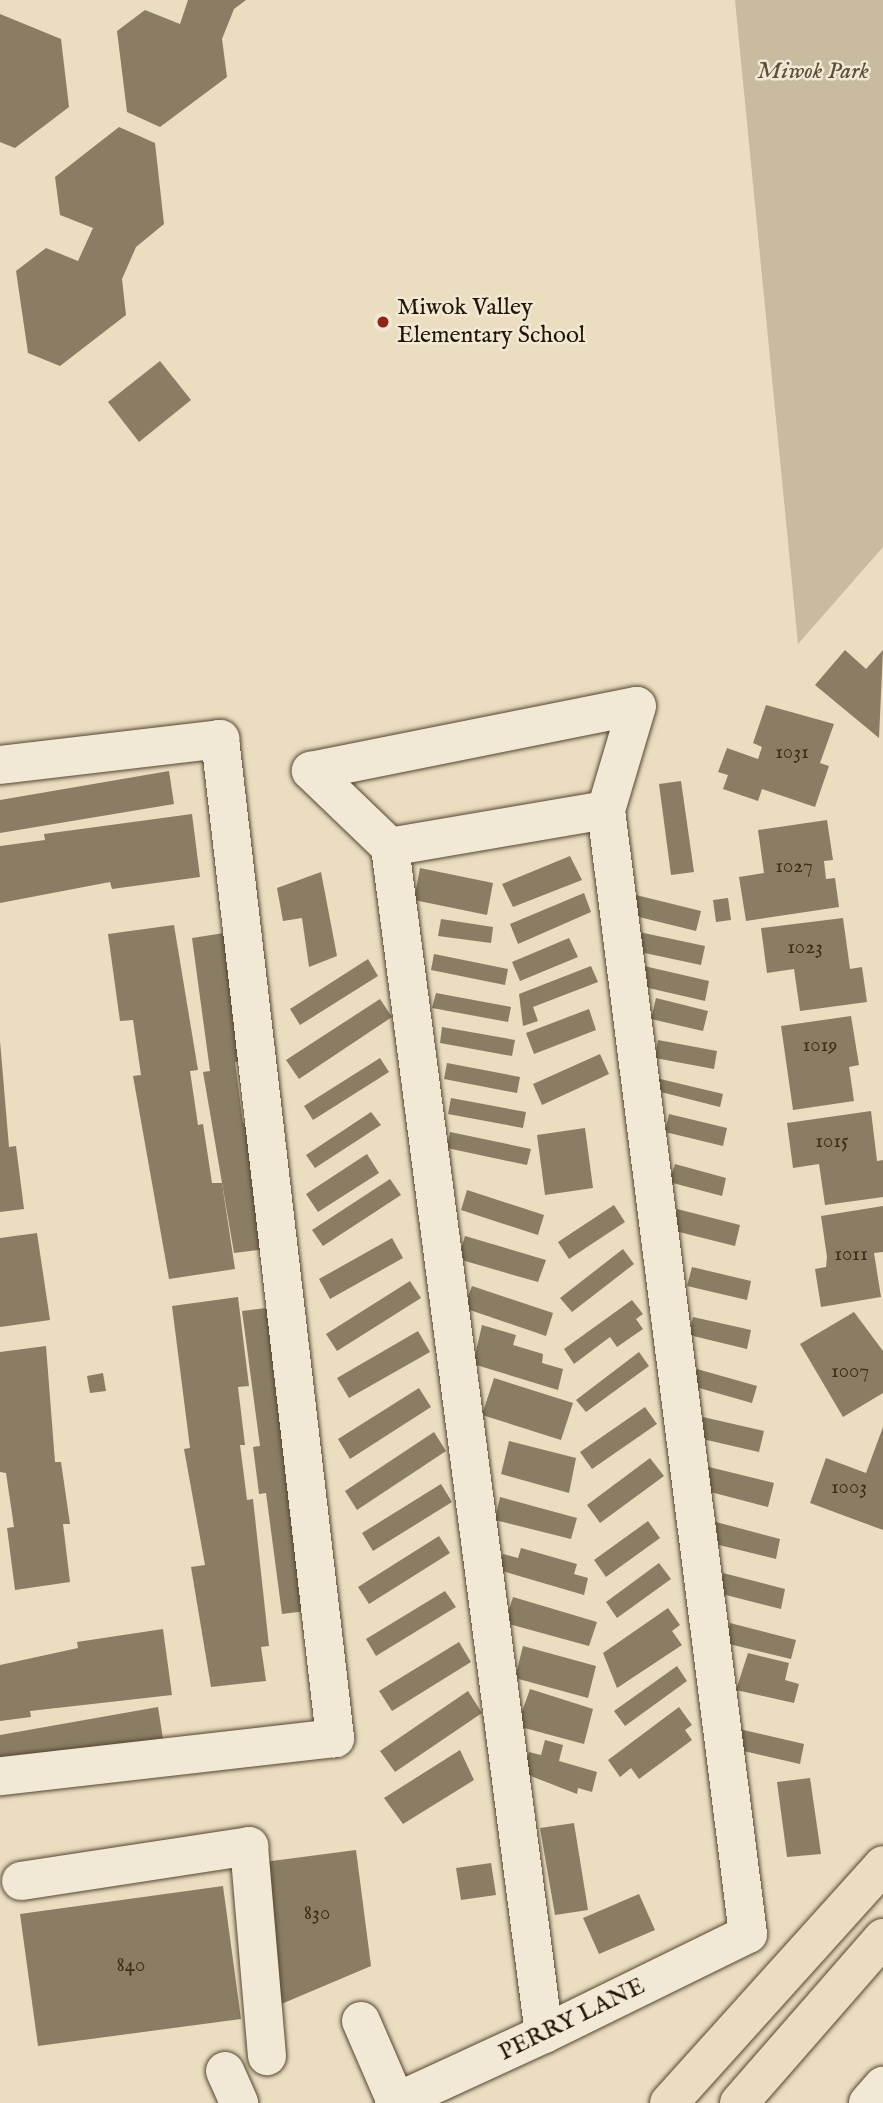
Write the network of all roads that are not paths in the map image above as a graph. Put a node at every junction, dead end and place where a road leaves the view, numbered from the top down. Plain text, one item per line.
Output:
1 (0, 765) edge
2 (606, 810) junction
3 (390, 847) junction
4 (0, 1776) edge
5 (883, 1865) edge
6 (21, 1881) dead end
7 (883, 1938) edge
8 (361, 2021) dead end
9 (544, 2034) junction
10 (267, 2056) dead end
11 (883, 2087) edge
12 (395, 2102) edge
13 (668, 2103) edge
14 (739, 2103) edge
15 (868, 2103) edge

1 - 4 street
2 - 3 street
2 - 3 street
2 - 9 street, PERRY LANE
3 - 9 street
5 - 13 main road
6 - 10 street
7 - 14 main road
8 - 12 street
9 - 12 street, PERRY LANE
11 - 15 street

